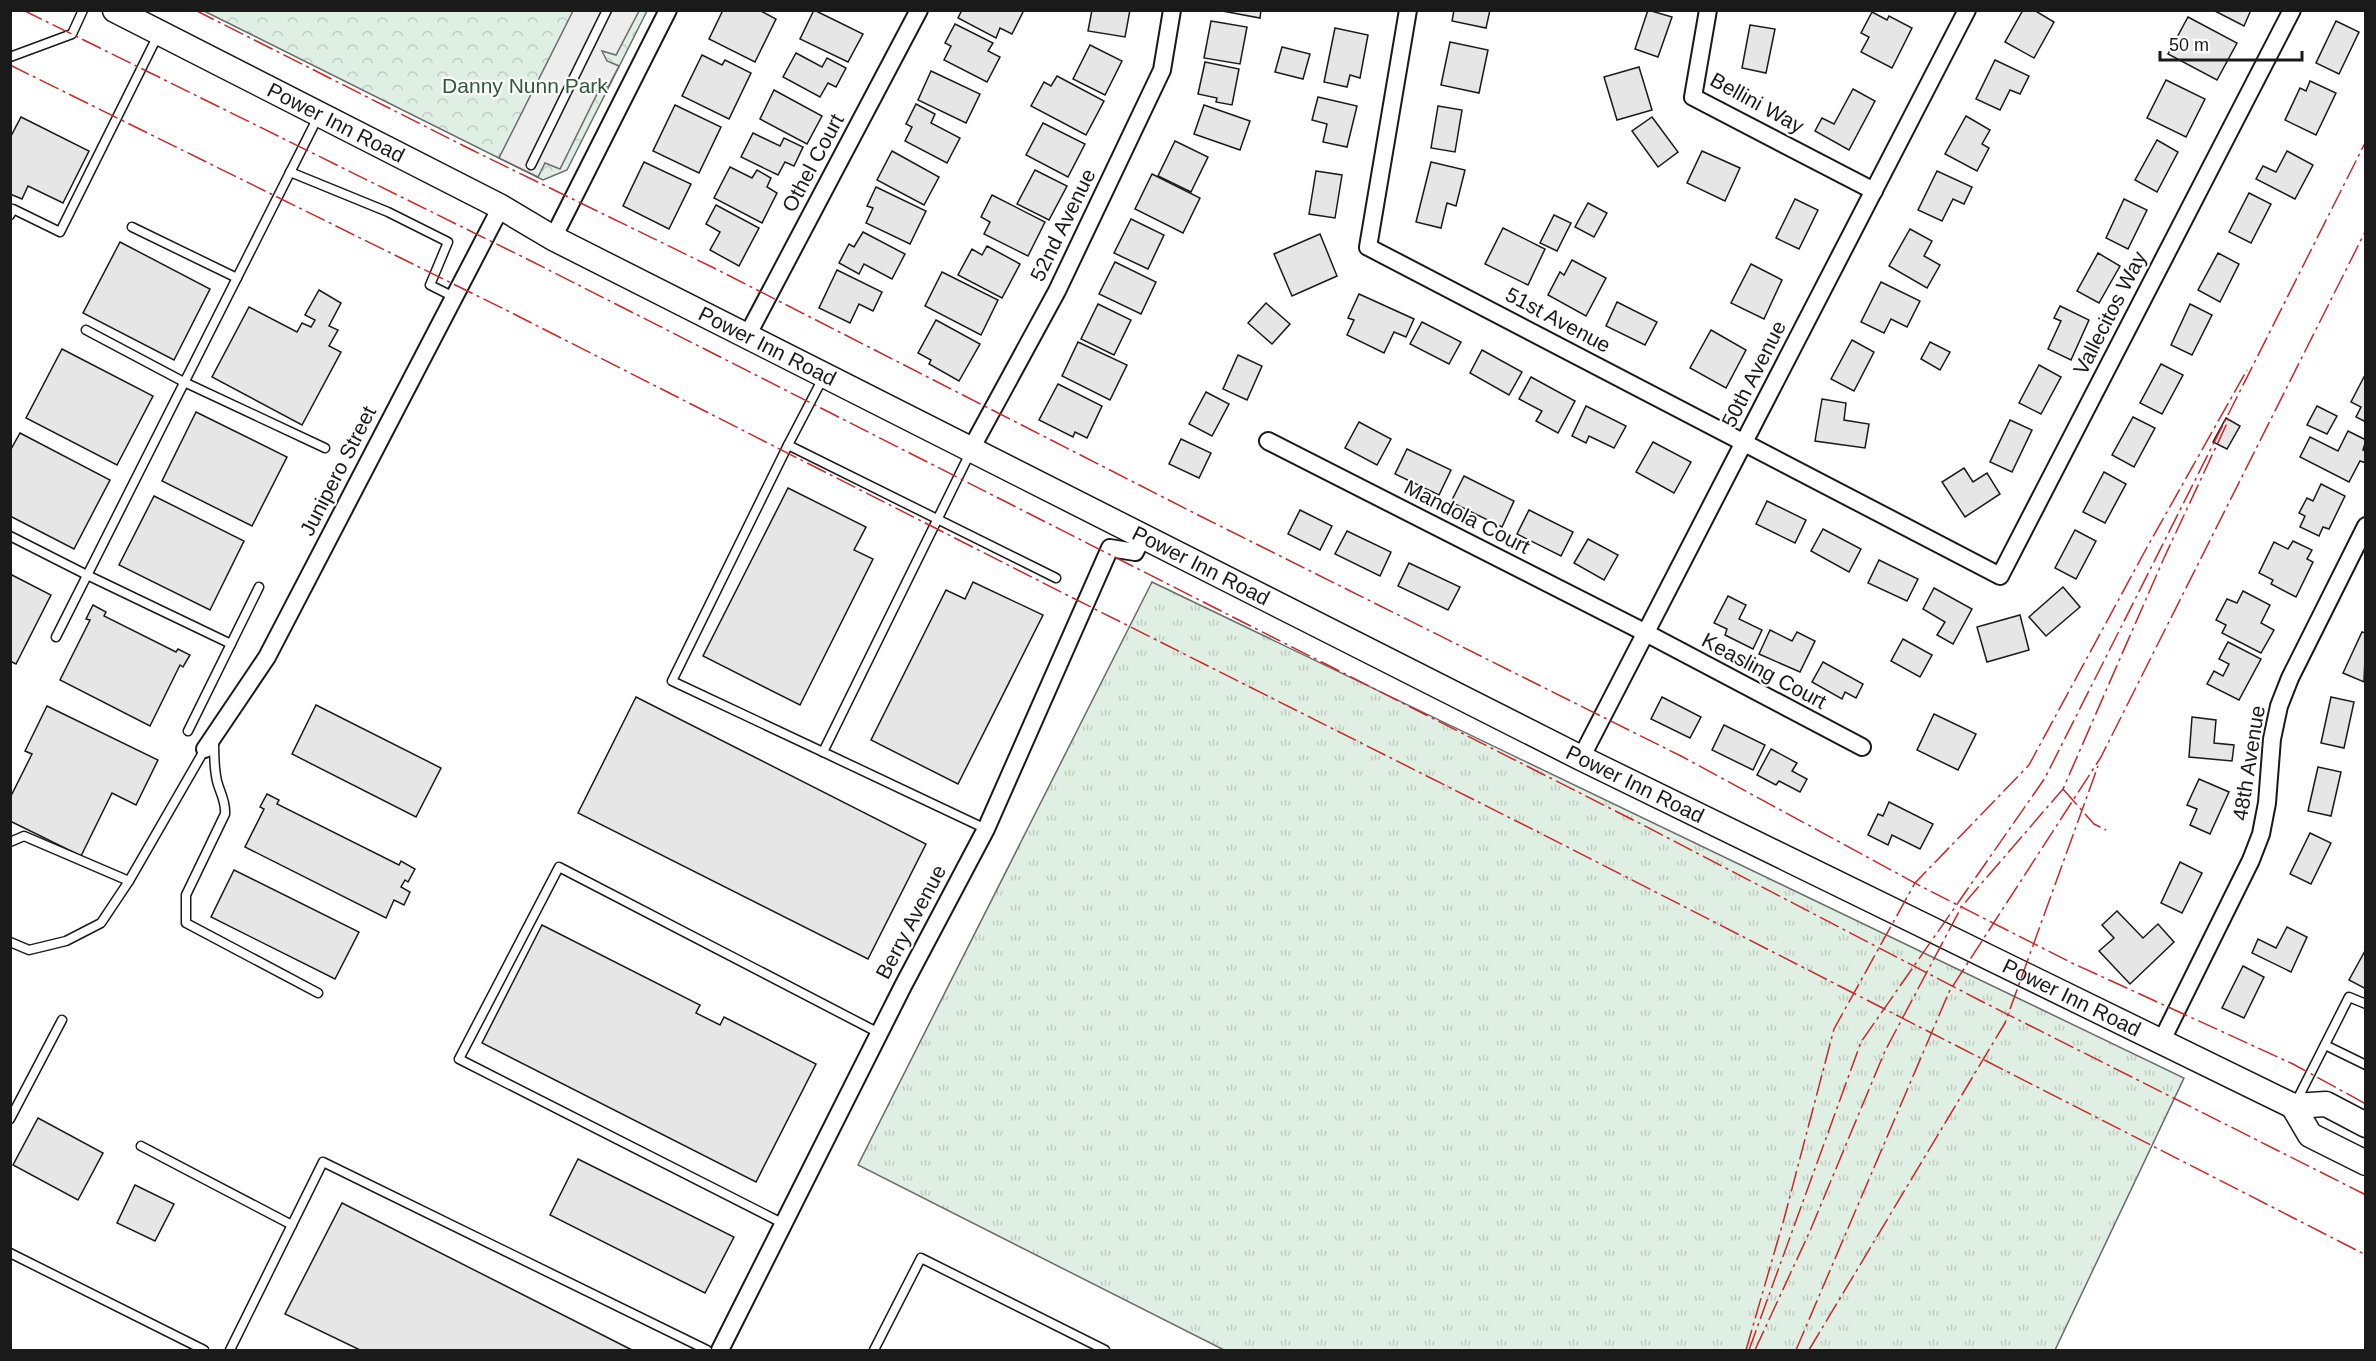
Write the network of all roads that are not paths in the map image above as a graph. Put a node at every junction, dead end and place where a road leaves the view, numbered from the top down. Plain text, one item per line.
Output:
1 (83, 10) edge
2 (115, 10) edge
3 (607, 10) edge
4 (668, 10) edge
5 (919, 10) edge
6 (1172, 10) edge
7 (1408, 10) edge
8 (1708, 10) edge
9 (1967, 10) edge
10 (2292, 10) edge
11 (159, 33) junction
12 (10, 57) edge
13 (319, 114) junction
14 (531, 165) dead end
15 (290, 172) junction
16 (1874, 191) junction
17 (501, 207) junction
18 (10, 215) edge
19 (132, 227) dead end
20 (553, 238) junction
21 (237, 278) junction
22 (453, 297) junction
23 (86, 330) dead end
24 (747, 336) junction
25 (825, 375) junction
26 (184, 382) junction
27 (1268, 441) dead end
28 (1744, 442) junction
29 (788, 445) junction
30 (325, 448) dead end
31 (972, 449) junction
32 (937, 519) junction
33 (2366, 526) edge
34 (10, 536) edge
35 (1143, 536) junction
36 (1939, 544) joint
37 (87, 575) junction
38 (1056, 578) dead end
39 (259, 587) dead end
40 (1646, 633) junction
41 (56, 637) dead end
42 (231, 644) junction
43 (188, 731) dead end
44 (209, 742) junction
45 (1862, 747) dead end
46 (823, 752) junction
47 (1581, 758) junction
48 (986, 829) junction
49 (10, 843) edge
50 (129, 881) junction
51 (10, 942) edge
52 (318, 993) dead end
53 (2366, 1004) edge
54 (62, 1020) dead end
55 (879, 1033) junction
56 (2162, 1040) junction
57 (2325, 1045) junction
58 (2366, 1065) edge
59 (2294, 1106) junction
60 (10, 1119) edge
61 (2366, 1125) edge
62 (141, 1146) dead end
63 (2366, 1163) edge
64 (292, 1224) junction
65 (784, 1224) junction
66 (10, 1253) edge
67 (204, 1350) edge
68 (230, 1350) edge
69 (706, 1350) edge
70 (720, 1350) edge
71 (874, 1350) edge
72 (1105, 1350) edge

1 - 12 lane
2 - 11 main road, Power Inn Road
3 - 14 lane
4 - 20 street
5 - 24 street, Othel Court
6 - 31 street, 52nd Avenue
7 - 28 street, 51st Avenue
8 - 16 street, Bellini Way
9 - 16 street, 50th Avenue
10 - 36 street, Vallecitos Way
11 - 13 main road, Power Inn Road
11 - 18 lane
13 - 15 lane
13 - 17 main road, Power Inn Road
15 - 21 lane
15 - 22 lane
16 - 28 street, 50th Avenue
17 - 20 main road, Power Inn Road
17 - 22 street, Junipero Street
19 - 21 lane
20 - 24 main road, Power Inn Road
21 - 26 lane
22 - 44 street, Junipero Street
23 - 26 lane
24 - 25 main road, Power Inn Road
25 - 29 lane
25 - 31 main road, Power Inn Road
26 - 30 lane
26 - 37 lane
27 - 40 street, Mandola Court
28 - 36 street, 51st Avenue
28 - 40 street, 50th Avenue
29 - 32 lane
29 - 46 lane
31 - 32 lane
31 - 35 main road, Power Inn Road
32 - 38 lane
32 - 46 lane
33 - 56 street, 48th Avenue
34 - 37 lane
35 - 47 main road, Power Inn Road
35 - 48 street, Berry Avenue
37 - 41 lane
37 - 42 lane
39 - 42 lane
40 - 45 street, Keasling Court
40 - 47 street, 50th Avenue
42 - 43 lane
44 - 50 lane
44 - 52 lane
46 - 48 lane
47 - 56 main road, Power Inn Road
48 - 55 street, Berry Avenue
49 - 50 lane
50 - 51 lane
53 - 57 lane
54 - 60 lane
55 - 65 street, Berry Avenue
55 - 65 lane
56 - 59 main road, Power Inn Road
57 - 58 lane
57 - 59 lane
59 - 61 main road
59 - 63 main road
62 - 64 lane
64 - 68 lane
64 - 69 lane
65 - 70 street, Berry Avenue
66 - 67 lane
71 - 72 lane

